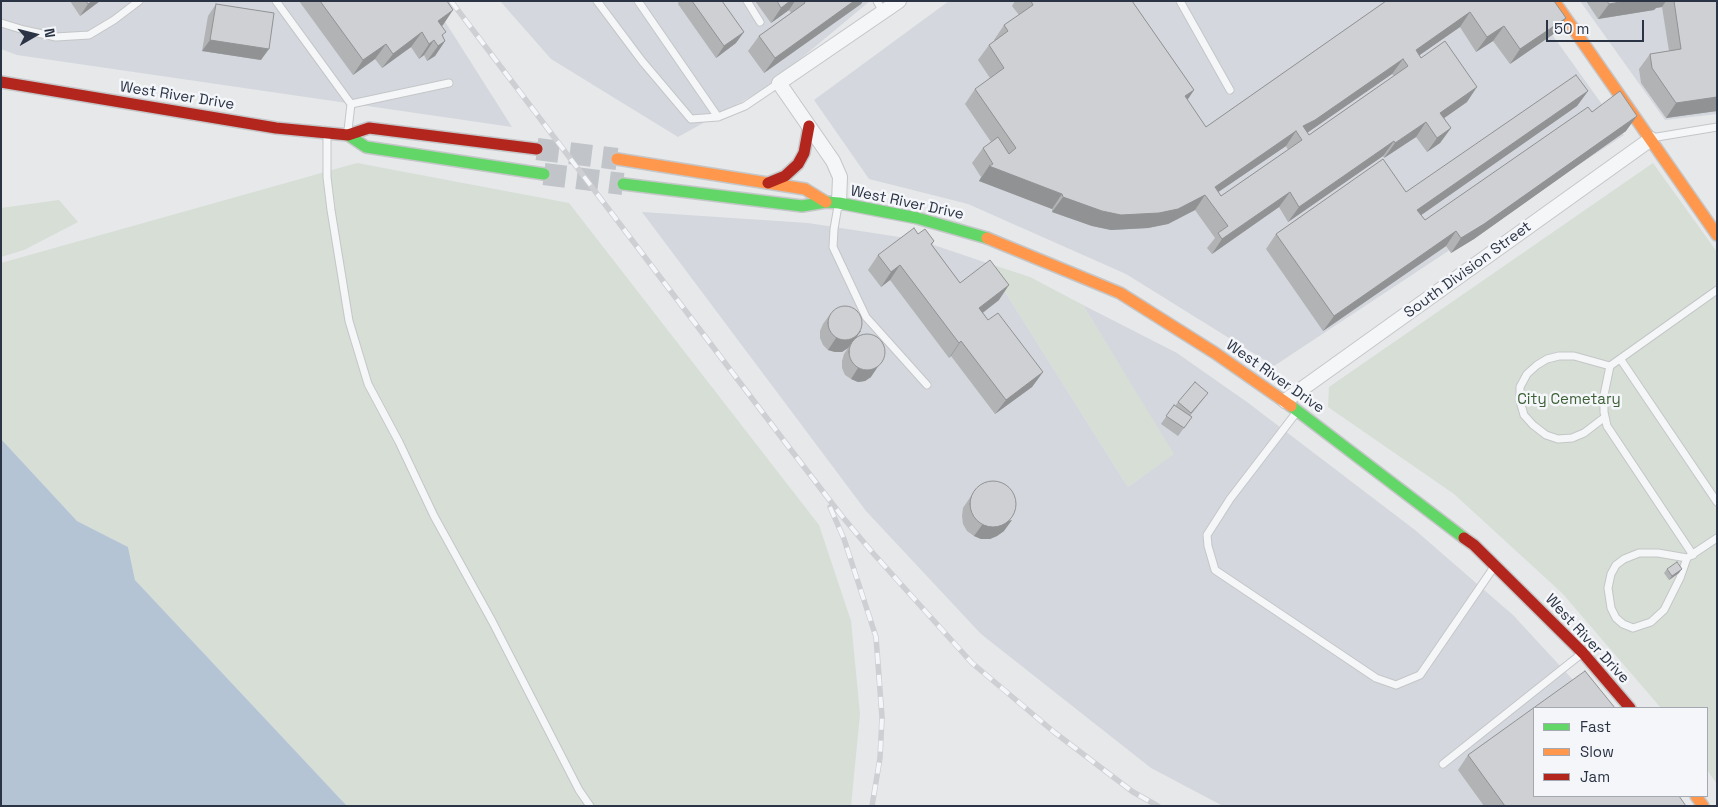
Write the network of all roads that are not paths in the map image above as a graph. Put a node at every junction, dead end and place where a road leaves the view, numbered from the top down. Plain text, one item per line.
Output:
1 (139, 1) edge
2 (276, 1) edge
3 (597, 1) edge
4 (638, 1) edge
5 (747, 1) edge
6 (899, 1) edge
7 (1180, 1) edge
8 (1554, 1) edge
9 (880, 7) edge
10 (1, 22) edge
11 (760, 22) dead end
12 (1, 82) edge
13 (449, 83) dead end
14 (779, 84) junction
15 (1230, 90) dead end
16 (350, 104) junction
17 (718, 117) junction
18 (809, 126) junction
19 (1717, 127) edge
20 (327, 132) junction
21 (348, 135) junction
22 (1651, 138) junction
23 (537, 149) tunnel mouth
24 (617, 159) tunnel mouth
25 (544, 174) tunnel mouth
26 (768, 183) junction
27 (622, 184) tunnel mouth
28 (832, 203) junction
29 (1717, 234) edge
30 (1717, 290) edge
31 (1621, 360) junction
32 (1610, 366) junction
33 (927, 384) dead end
34 (1285, 401) junction
35 (1298, 410) junction
36 (1605, 417) junction
37 (1717, 502) edge
38 (1717, 538) edge
39 (1690, 556) junction
40 (1495, 566) junction
41 (1582, 653) junction
42 (1629, 707) edge
43 (1443, 764) dead end
44 (590, 806) edge

1 - 10 lane
2 - 16 lane
3 - 17 lane
4 - 17 lane
5 - 11 lane
6 - 9 street
7 - 15 lane
8 - 22 main road
9 - 14 street
12 - 20 main road, West River Drive
13 - 16 lane
14 - 17 lane
14 - 18 street
16 - 21 lane
18 - 26 main road
18 - 28 street
19 - 22 lane
20 - 21 main road, West River Drive
20 - 44 lane
21 - 23 main road, West River Drive
21 - 25 main road, West River Drive
22 - 29 main road
22 - 34 street, South Division Street
24 - 26 main road, West River Drive
26 - 28 main road, West River Drive
27 - 28 main road, West River Drive
28 - 33 lane
28 - 34 main road, West River Drive
30 - 31 lane
31 - 32 lane
31 - 37 lane
32 - 36 lane
32 - 36 lane
34 - 35 main road, West River Drive
35 - 40 main road, West River Drive
35 - 40 lane
36 - 39 lane
38 - 39 lane
39 - 39 lane
40 - 41 main road, West River Drive
41 - 42 main road, West River Drive
41 - 43 lane

